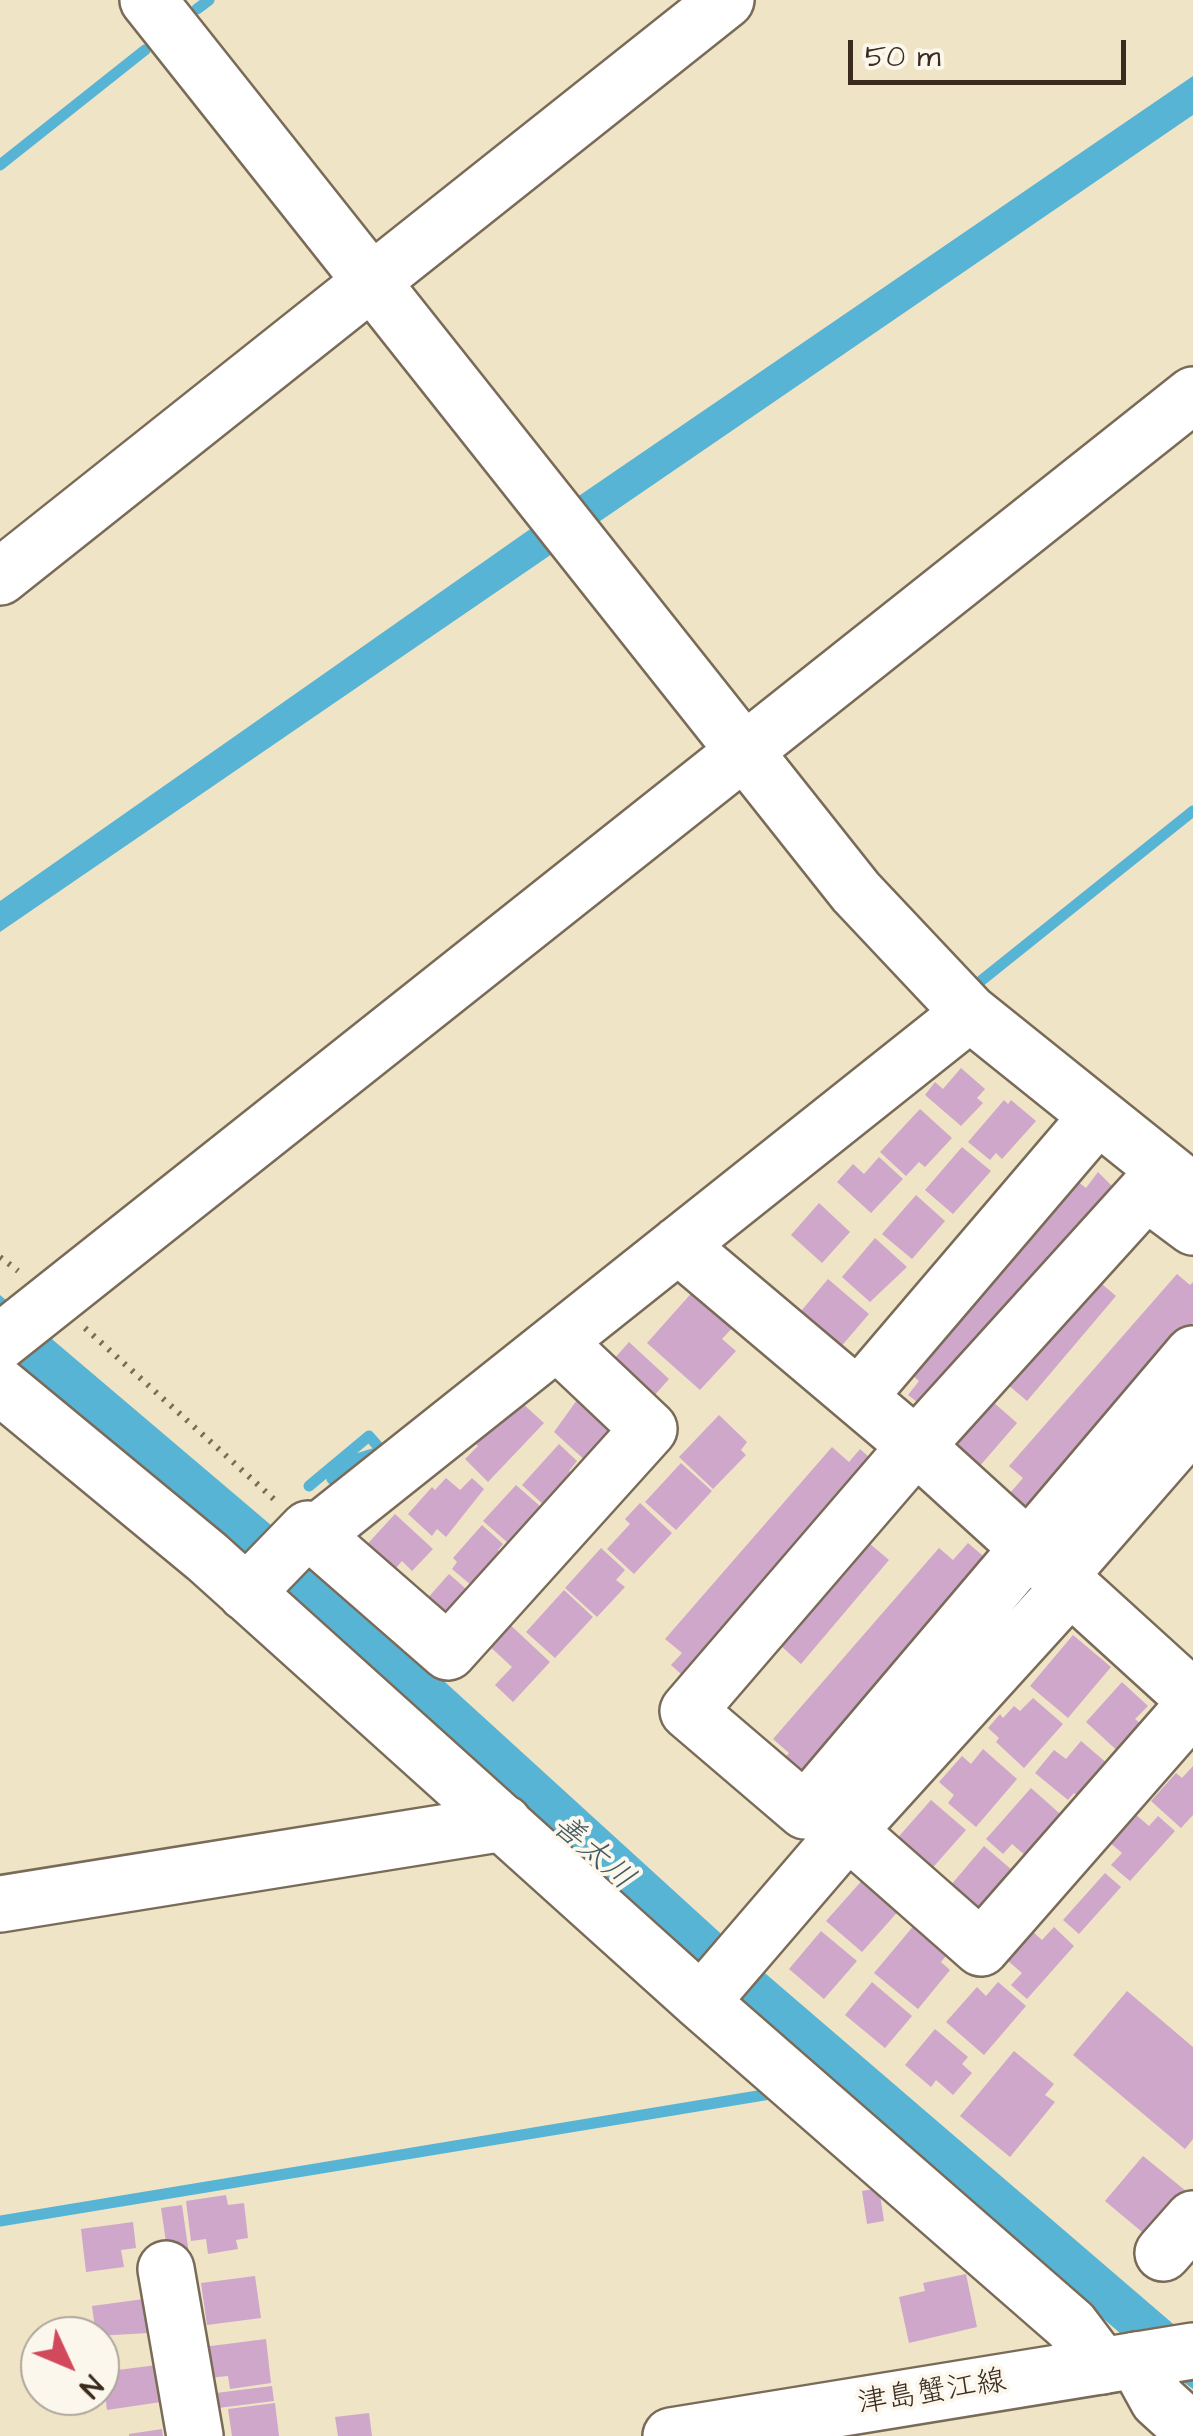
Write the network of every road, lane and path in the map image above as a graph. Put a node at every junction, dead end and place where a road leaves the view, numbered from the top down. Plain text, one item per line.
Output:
1 (148, 0) edge
2 (726, 0) edge
3 (372, 281) junction
4 (1193, 395) edge
5 (0, 577) edge
6 (747, 750) junction
7 (970, 1012) junction
8 (1097, 1117) junction
9 (1193, 1192) edge
10 (1193, 1227) edge
11 (678, 1245) junction
12 (0, 1257) edge
13 (53, 1304) junction
14 (0, 1342) edge
15 (556, 1342) junction
16 (1193, 1354) edge
17 (0, 1386) edge
18 (858, 1397) junction
19 (1193, 1422) edge
20 (916, 1446) junction
21 (304, 1533) joint
22 (1027, 1550) junction
23 (250, 1589) junction
24 (1068, 1589) junction
25 (1193, 1698) edge
26 (1193, 1706) edge
27 (504, 1823) junction
28 (848, 1831) junction
29 (0, 1904) edge
30 (705, 1998) junction
31 (166, 2269) dead end
32 (1193, 2351) edge
33 (1119, 2363) junction
34 (765, 2428) edge
35 (1193, 2432) edge
36 (195, 2436) edge
37 (671, 2436) edge

1 - 3 street
2 - 3 street
3 - 5 street
3 - 6 street
4 - 6 street
6 - 7 street
6 - 13 street
7 - 8 street
7 - 11 street
8 - 9 street
8 - 18 street
10 - 20 street
11 - 15 street
11 - 18 street
12 - 13 path
13 - 14 street
13 - 21 path
15 - 15 street
16 - 22 street
17 - 23 street
18 - 20 street
19 - 24 street
20 - 22 street
20 - 22 street
21 - 23 street
22 - 24 street
23 - 27 street
24 - 25 street
24 - 28 street
26 - 28 street
27 - 29 street
27 - 30 street
28 - 30 street
30 - 33 street
31 - 36 street
32 - 33 street, 津島蟹江線
33 - 34 street, 津島蟹江線
33 - 35 street
34 - 37 street, 津島蟹江線

